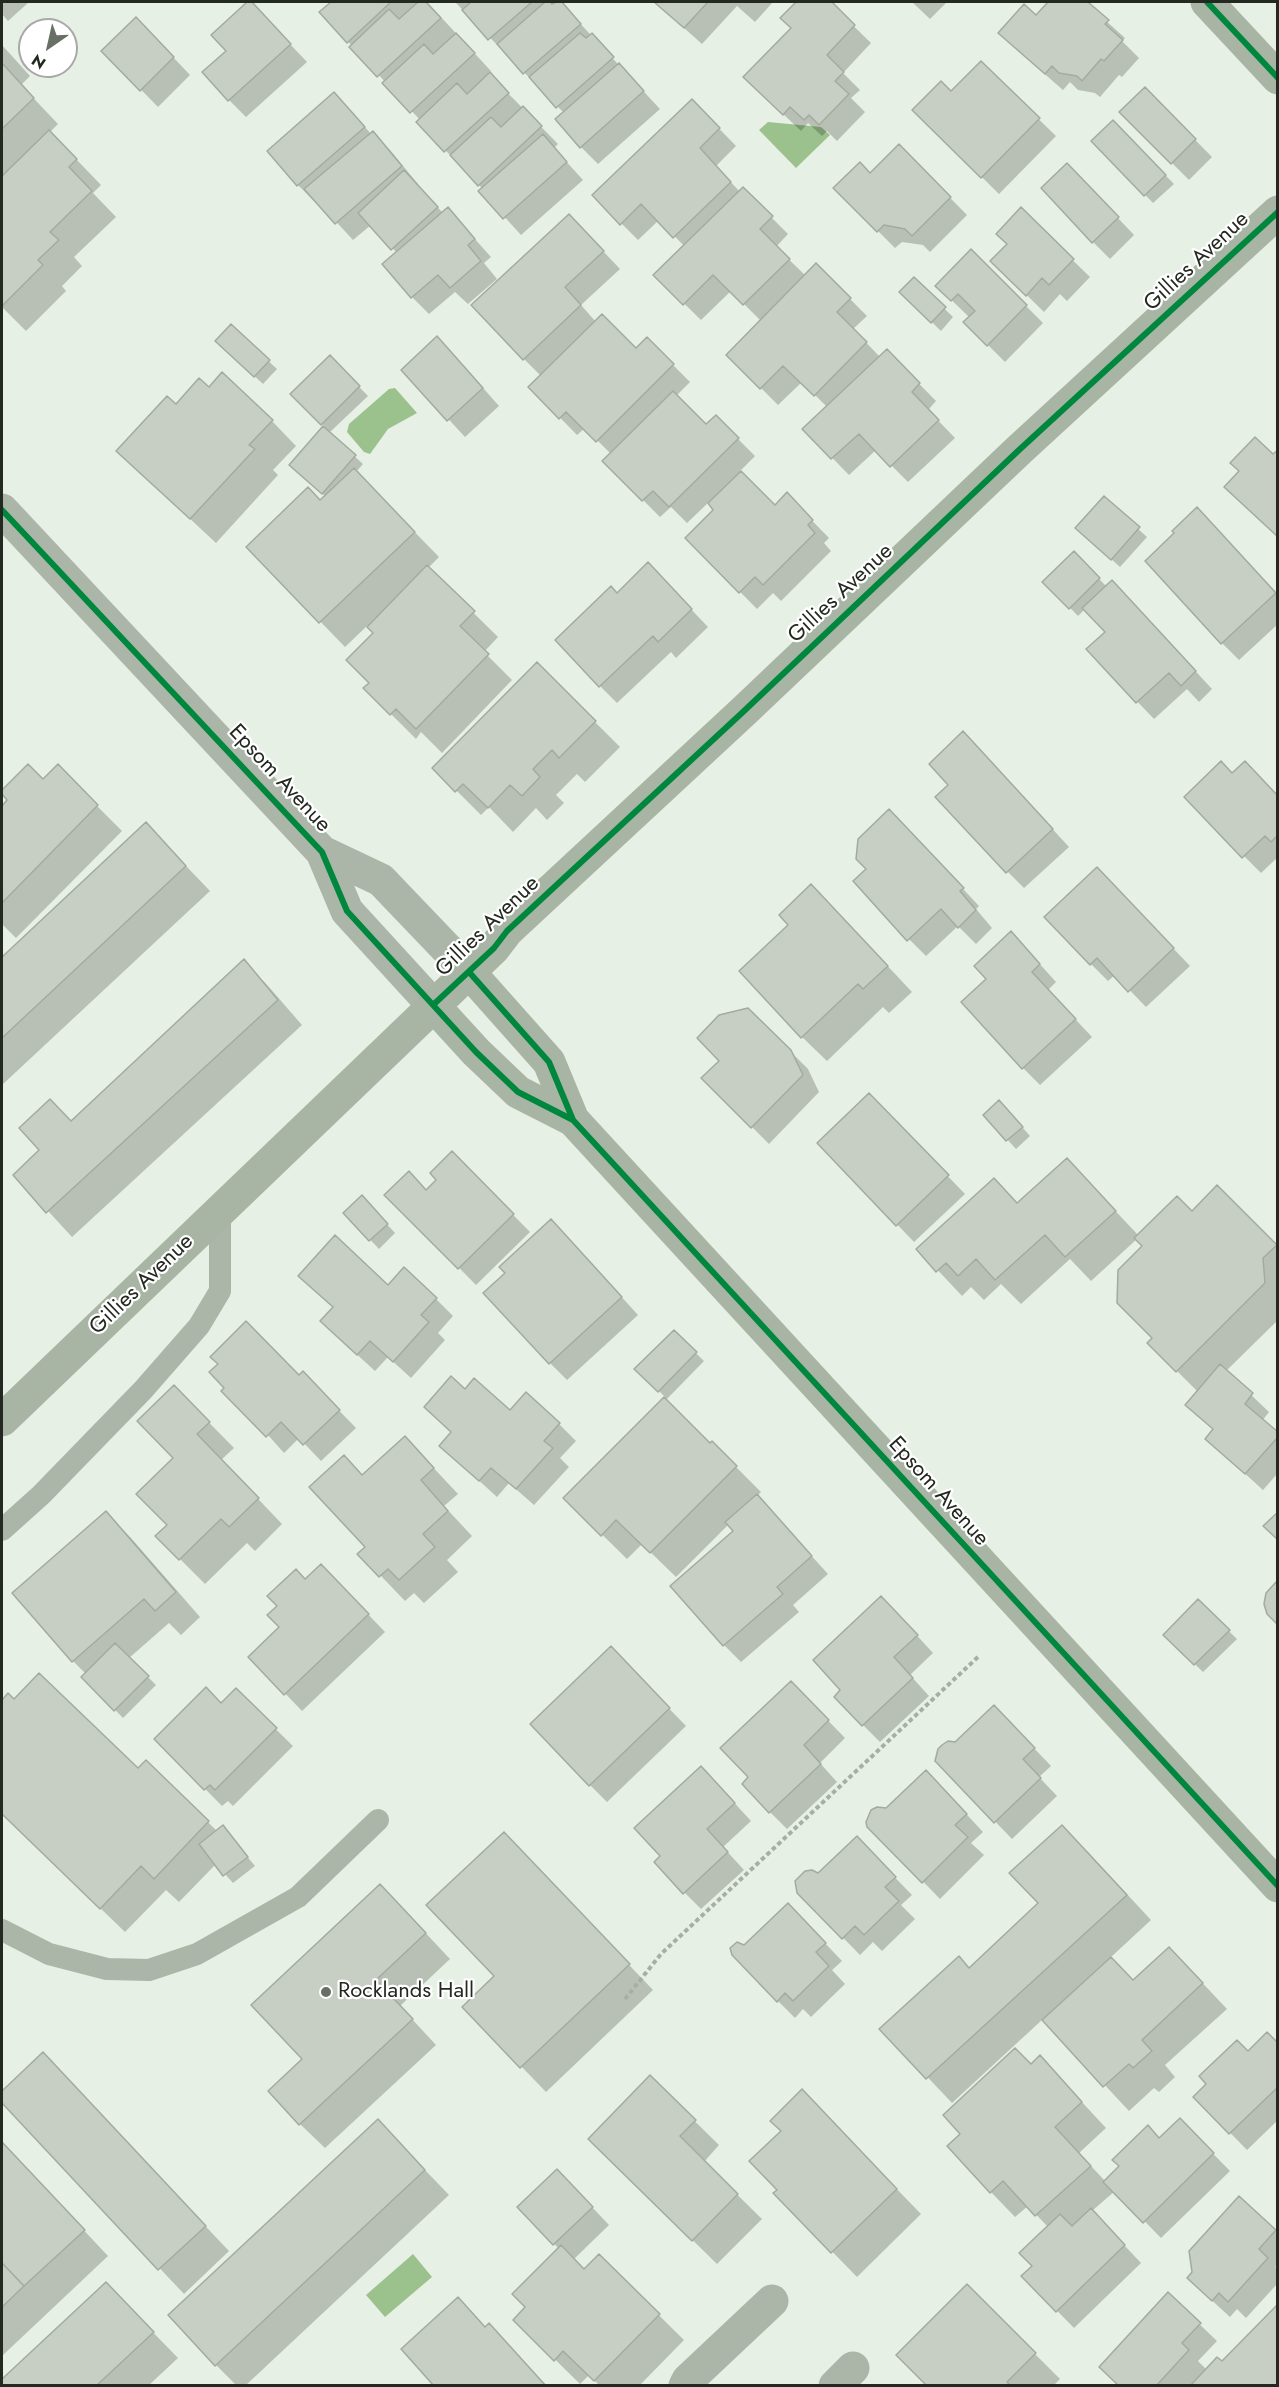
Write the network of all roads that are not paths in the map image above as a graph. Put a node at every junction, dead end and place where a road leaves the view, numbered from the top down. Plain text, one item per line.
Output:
1 (1207, 2) edge
2 (1278, 78) edge
3 (1278, 212) edge
4 (2, 510) edge
5 (322, 852) junction
6 (469, 972) junction
7 (433, 1005) junction
8 (573, 1120) junction
9 (220, 1211) junction
10 (2, 1420) edge
11 (2, 1530) edge
12 (378, 1820) dead end
13 (1278, 1886) edge
14 (2, 1930) edge
15 (772, 2301) dead end
16 (685, 2385) edge

1 - 2 main road
3 - 6 main road, Gillies Avenue
4 - 5 street, Epsom Avenue
5 - 6 street, Epsom Avenue
5 - 7 street, Epsom Avenue
6 - 7 main road, Gillies Avenue
6 - 8 main road, Epsom Avenue
7 - 8 main road, Epsom Avenue
7 - 9 main road, Gillies Avenue
8 - 13 main road, Epsom Avenue
9 - 10 main road, Gillies Avenue
9 - 11 lane
12 - 14 lane
15 - 16 street

